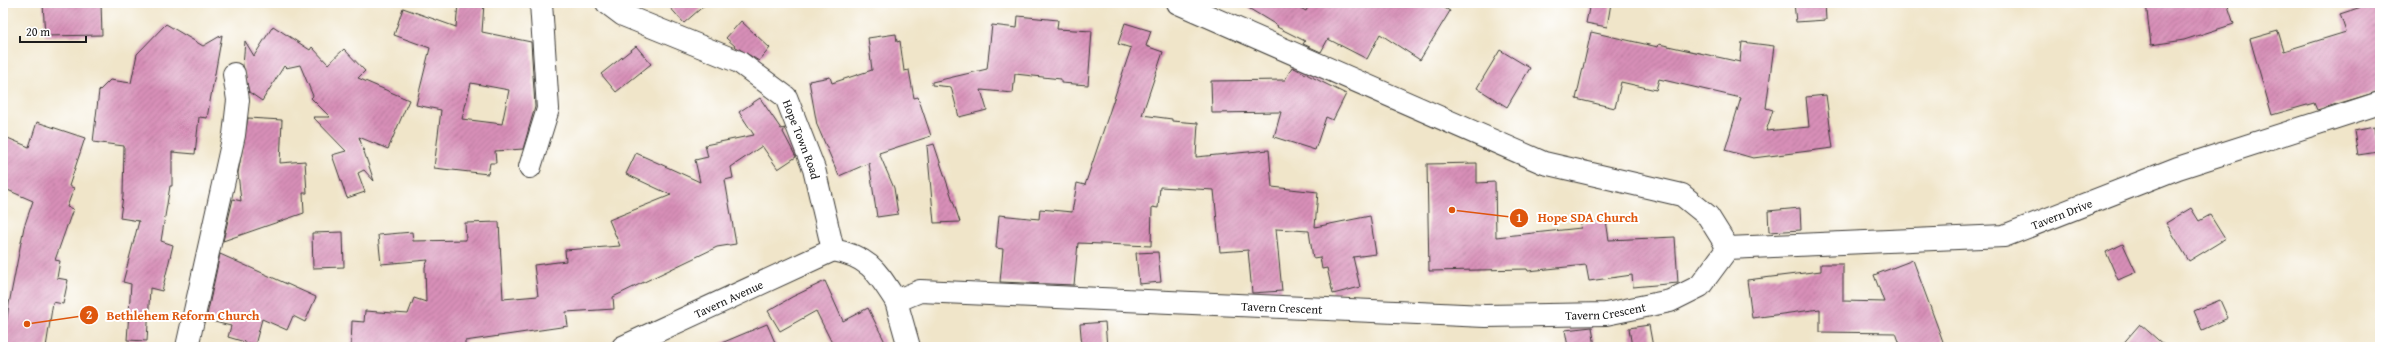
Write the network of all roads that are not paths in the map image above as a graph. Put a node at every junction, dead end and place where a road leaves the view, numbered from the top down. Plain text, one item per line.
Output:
1 (541, 3) edge
2 (607, 3) edge
3 (1178, 3) edge
4 (234, 74) dead end
5 (2380, 103) edge
6 (530, 167) dead end
7 (1728, 248) junction
8 (833, 250) junction
9 (896, 301) junction
10 (187, 347) edge
11 (623, 347) edge
12 (909, 347) edge

1 - 6 street
2 - 8 street, Hope Town Road
3 - 7 street
4 - 10 street
5 - 7 street, Tavern Drive
7 - 9 street, Tavern Crescent
8 - 9 street
8 - 11 street, Tavern Avenue
9 - 12 street

